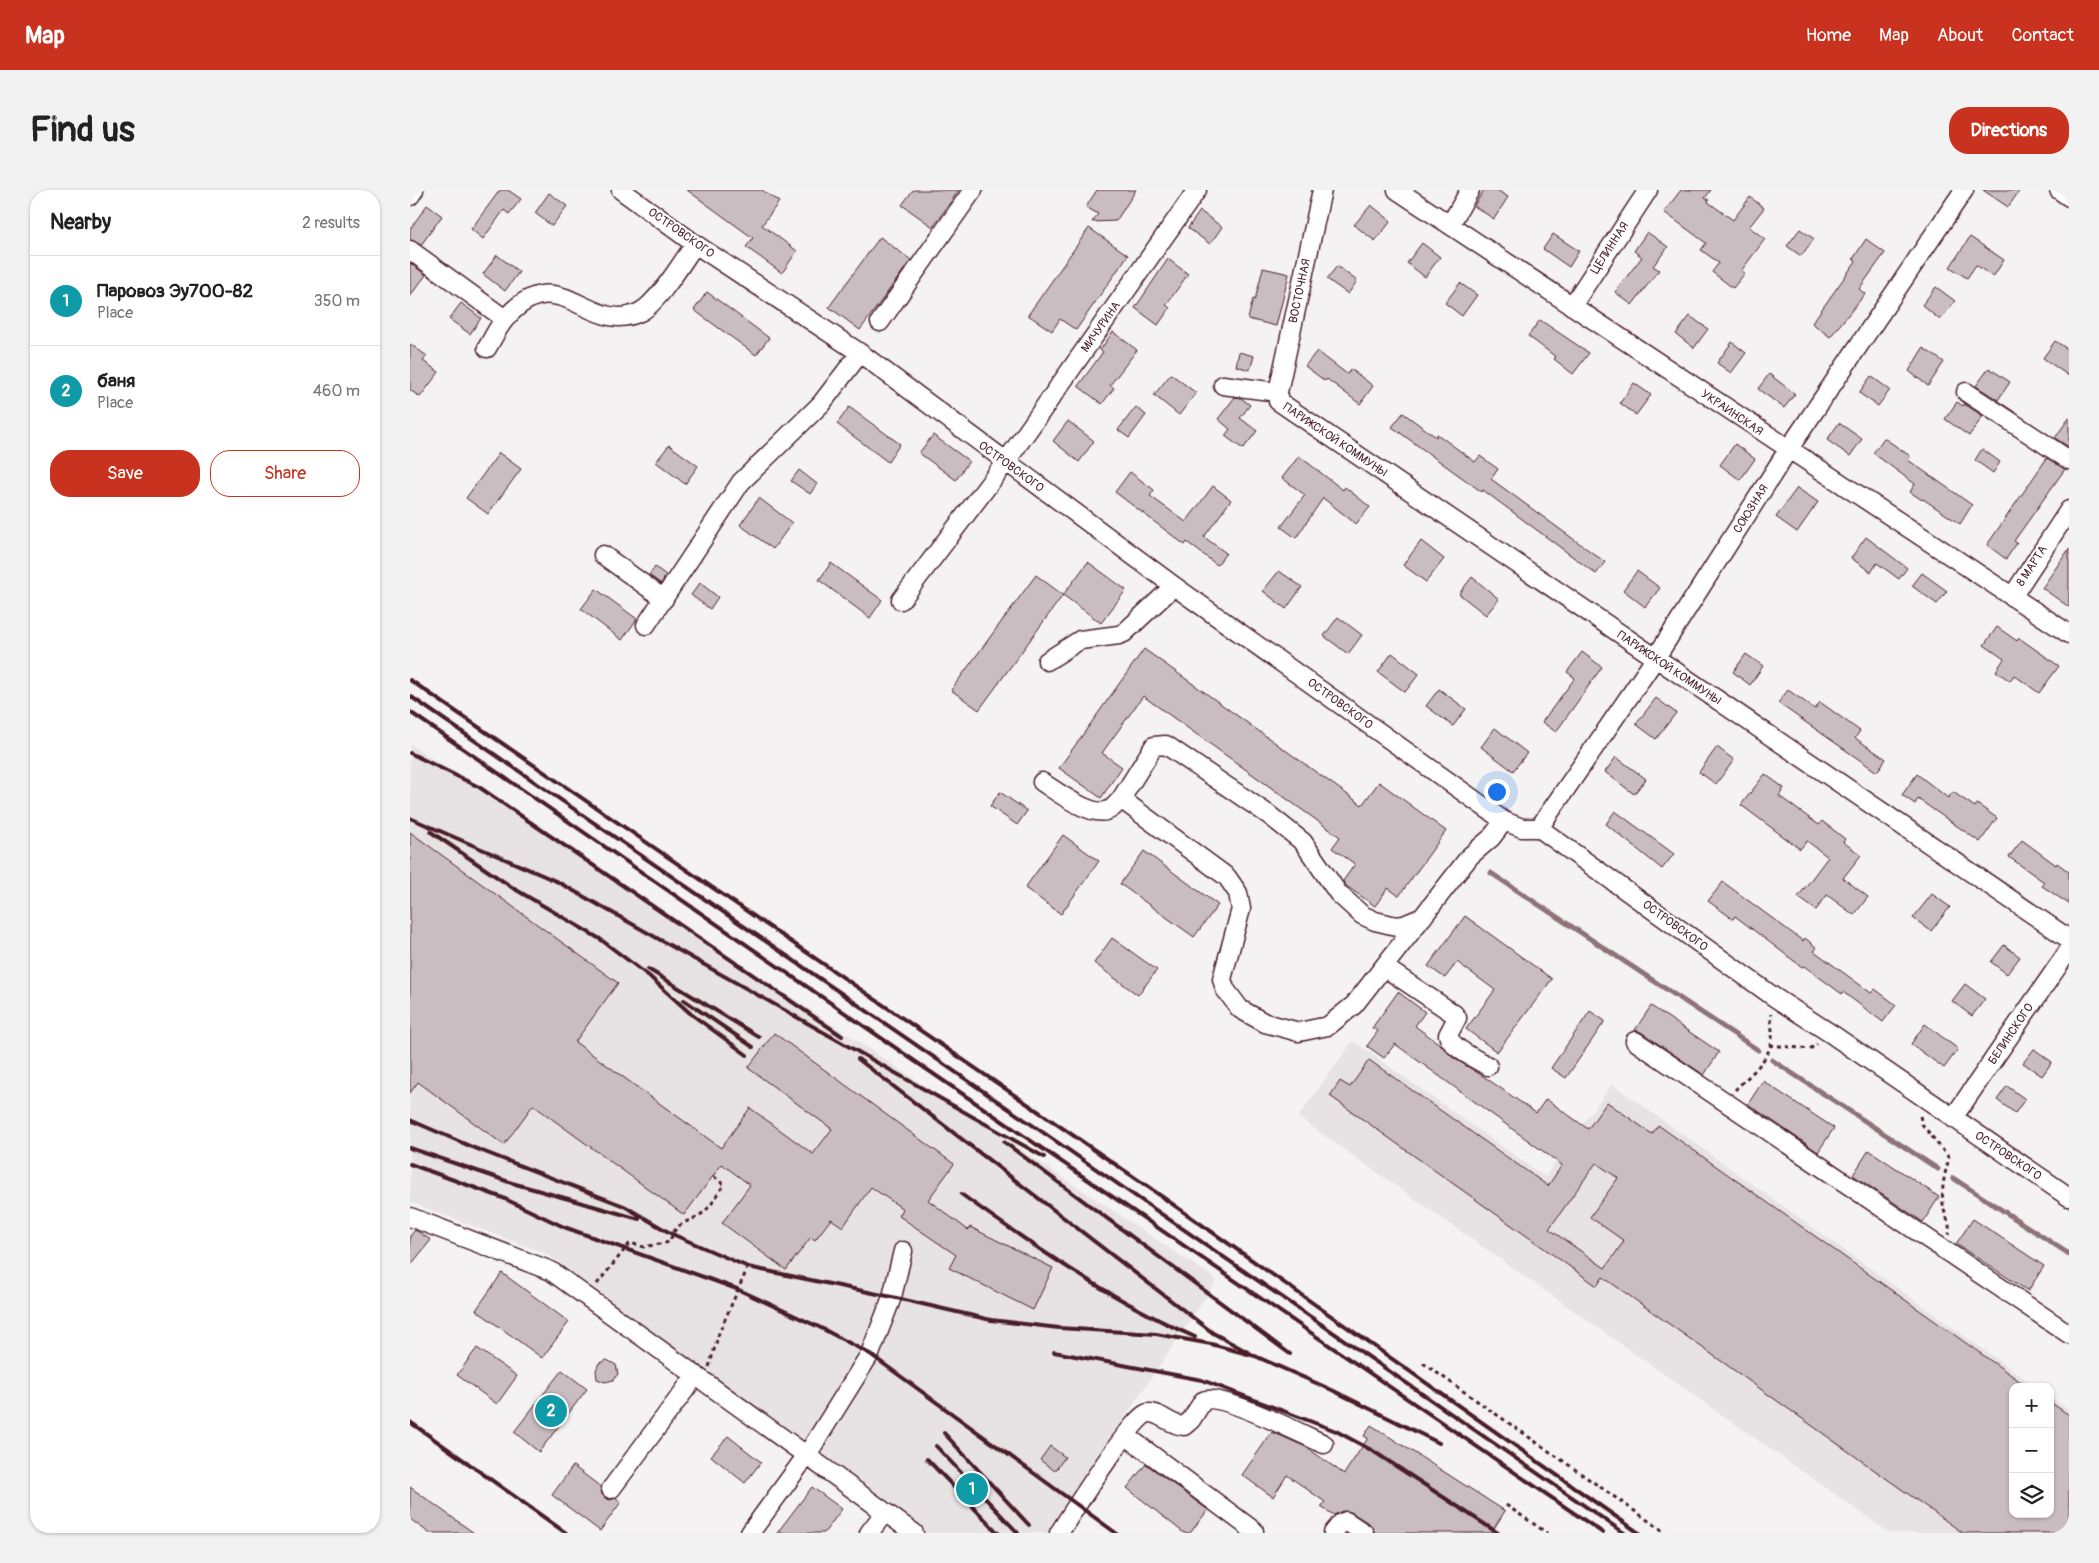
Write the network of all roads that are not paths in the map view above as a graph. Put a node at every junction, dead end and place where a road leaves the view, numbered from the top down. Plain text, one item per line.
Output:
1 (414, 190) edge
2 (620, 190) edge
3 (973, 190) edge
4 (1197, 190) edge
5 (1322, 190) edge
6 (1397, 190) edge
7 (1470, 190) edge
8 (1648, 190) edge
9 (1964, 190) edge
10 (2059, 190) edge
11 (410, 196) edge
12 (2069, 197) edge
13 (1450, 225) junction
14 (695, 244) junction
15 (410, 250) edge
16 (1572, 306) junction
17 (505, 319) junction
18 (880, 322) dead end
19 (487, 348) dead end
20 (860, 353) junction
21 (1223, 385) dead end
22 (1278, 392) junction
23 (1966, 392) dead end
24 (1788, 450) junction
25 (2069, 460) edge
26 (1005, 463) junction
27 (2069, 510) edge
28 (603, 555) dead end
29 (1174, 586) junction
30 (2012, 597) junction
31 (664, 599) junction
32 (902, 600) dead end
33 (646, 625) dead end
34 (2069, 634) edge
35 (1656, 659) junction
36 (1047, 661) dead end
37 (1042, 782) dead end
38 (1121, 799) junction
39 (1504, 821) junction
40 (1539, 828) junction
41 (1423, 917) junction
42 (2069, 939) edge
43 (2069, 950) edge
44 (1384, 967) junction
45 (1635, 1041) dead end
46 (1488, 1066) dead end
47 (1953, 1118) junction
48 (2069, 1198) edge
49 (410, 1217) edge
50 (903, 1251) dead end
51 (2069, 1334) edge
52 (700, 1378) junction
53 (1125, 1435) junction
54 (1324, 1444) dead end
55 (807, 1456) junction
56 (611, 1489) dead end
57 (884, 1512) junction
58 (1254, 1531) dead end
59 (750, 1533) edge
60 (869, 1533) edge
61 (914, 1533) edge
62 (1059, 1533) edge
63 (1333, 1533) edge
64 (1364, 1533) edge

1 - 11 street
2 - 14 street, ОСТРОВСКОГО
3 - 18 street
4 - 26 street, МИЧУРИНА
5 - 22 street, ВОСТОЧНАЯ
6 - 13 street, УКРАИНСКАЯ
7 - 13 street
8 - 16 street, ЦЕЛИННАЯ
9 - 24 street, СОЮЗНАЯ
10 - 12 street
13 - 16 street, УКРАИНСКАЯ
14 - 17 street
14 - 20 street, ОСТРОВСКОГО
15 - 17 street
16 - 24 street, УКРАИНСКАЯ
17 - 19 street
20 - 26 street, ОСТРОВСКОГО
20 - 31 street
21 - 22 street
22 - 35 street, ПАРИЖСКОЙ КОММУНЫ
23 - 25 street
24 - 30 street, УКРАИНСКАЯ
24 - 35 street, СОЮЗНАЯ
26 - 29 street, ОСТРОВСКОГО
26 - 32 street, МИЧУРИНА
27 - 30 street, 8 МАРТА
28 - 31 street
29 - 36 street
29 - 39 street, ОСТРОВСКОГО
30 - 34 street, УКРАИНСКАЯ
31 - 33 street
35 - 40 street, СОЮЗНАЯ
35 - 42 street, ПАРИЖСКОЙ КОММУНЫ
37 - 38 street
38 - 41 street
38 - 44 street
39 - 40 street, ОСТРОВСКОГО
39 - 41 street
40 - 47 street, ОСТРОВСКОГО
41 - 44 street
43 - 47 street, БЕЛИНСКОГО
44 - 46 street
45 - 51 street
47 - 48 street, ОСТРОВСКОГО
49 - 52 street
50 - 55 street
52 - 55 street
52 - 56 street
53 - 54 street
53 - 58 street
53 - 62 street
55 - 57 street
55 - 59 street
57 - 60 street
57 - 61 street
63 - 64 street

